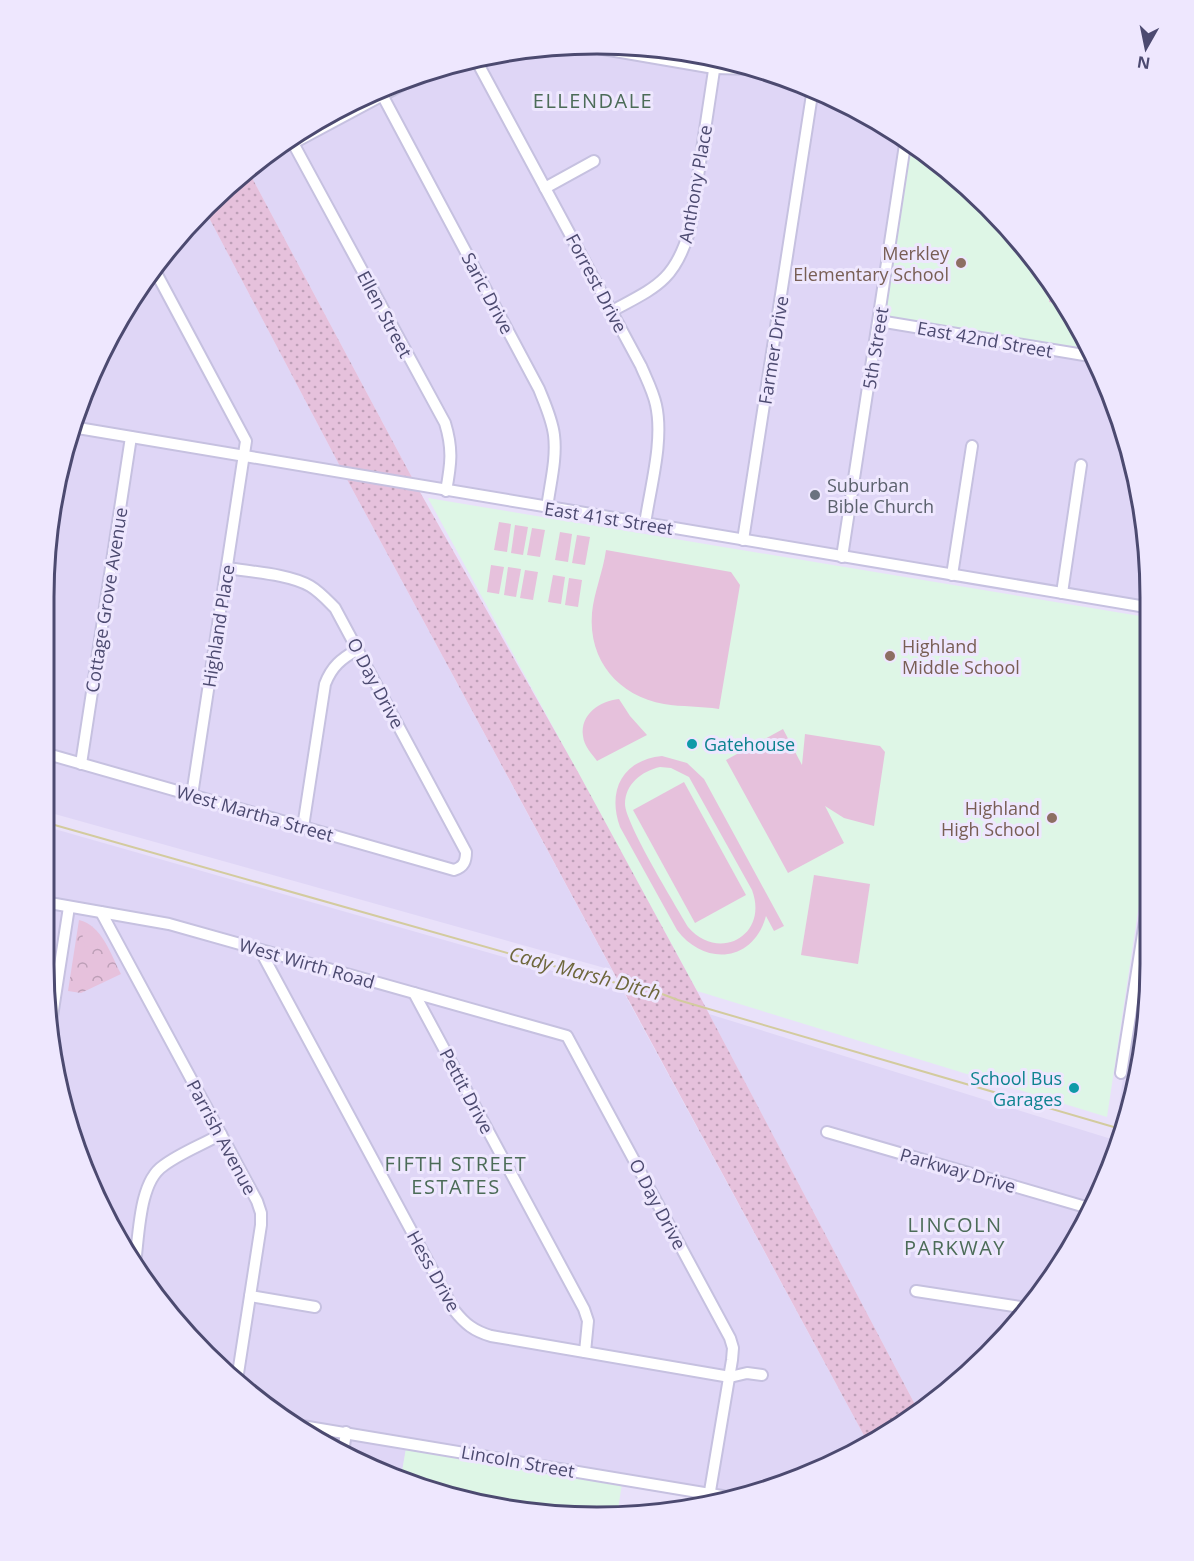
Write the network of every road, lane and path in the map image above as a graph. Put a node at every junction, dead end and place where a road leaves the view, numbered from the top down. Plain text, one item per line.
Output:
1 (481, 67) edge
2 (714, 67) edge
3 (383, 98) edge
4 (811, 98) edge
5 (295, 146) edge
6 (904, 150) edge
7 (594, 161) dead end
8 (545, 188) junction
9 (156, 280) edge
10 (612, 311) junction
11 (879, 321) junction
12 (1083, 355) edge
13 (81, 429) edge
14 (131, 437) junction
15 (972, 446) dead end
16 (245, 456) junction
17 (1081, 465) dead end
18 (446, 491) junction
19 (547, 508) junction
20 (645, 524) junction
21 (743, 540) junction
22 (842, 557) junction
23 (227, 568) junction
24 (952, 575) junction
25 (1062, 593) junction
26 (1140, 606) edge
27 (358, 649) junction
28 (54, 756) edge
29 (81, 764) junction
30 (192, 795) junction
31 (303, 827) junction
32 (464, 864) joint
33 (54, 905) edge
34 (69, 907) junction
35 (101, 912) junction
36 (260, 950) junction
37 (1140, 953) edge
38 (414, 993) junction
39 (55, 998) edge
40 (567, 1036) joint
41 (1121, 1073) dead end
42 (826, 1132) dead end
43 (221, 1134) junction
44 (1083, 1206) edge
45 (137, 1251) edge
46 (916, 1291) dead end
47 (250, 1296) junction
48 (315, 1307) dead end
49 (1018, 1307) edge
50 (585, 1352) junction
51 (238, 1371) edge
52 (762, 1375) dead end
53 (730, 1377) junction
54 (315, 1428) edge
55 (346, 1432) junction
56 (344, 1444) edge
57 (709, 1495) edge
58 (703, 1497) edge

1 - 8 street, Forrest Drive
2 - 10 street, Anthony Place
3 - 19 street, Saric Drive
4 - 21 street, Farmer Drive
5 - 18 street, Ellen Street
6 - 11 street, 5th Street
7 - 8 street
8 - 10 street, Forrest Drive
9 - 16 street
10 - 20 street, Forrest Drive
11 - 12 street, East 42nd Street
11 - 22 street, 5th Street
13 - 14 street, East 41st Street
14 - 16 street, East 41st Street
14 - 29 street, Cottage Grove Avenue
15 - 24 street
16 - 18 street, East 41st Street
16 - 23 street, Highland Place
17 - 25 street
18 - 19 street, East 41st Street
19 - 20 street, East 41st Street
20 - 21 street, East 41st Street
21 - 22 street, East 41st Street
22 - 24 street, East 41st Street
23 - 27 street, O Day Drive
23 - 30 street, Highland Place
24 - 25 street, East 41st Street
25 - 26 street, East 41st Street
27 - 31 street
27 - 32 street, O Day Drive
28 - 29 street, West Martha Street
29 - 30 street, West Martha Street
30 - 31 street, West Martha Street
31 - 32 street, West Martha Street
33 - 34 street, West Wirth Road
34 - 35 street, West Wirth Road
34 - 39 street
35 - 36 street, West Wirth Road
35 - 43 street, Parrish Avenue
36 - 38 street, West Wirth Road
36 - 50 street, Hess Drive
37 - 41 street
38 - 40 street, West Wirth Road
38 - 50 street, Pettit Drive
40 - 53 street, O Day Drive
42 - 44 street, Parkway Drive
43 - 45 street
43 - 47 street, Parrish Avenue
46 - 49 street
47 - 48 street
47 - 51 street, Parrish Avenue
50 - 53 street, Hess Drive
52 - 53 street, Hess Drive
53 - 57 street, O Day Drive
54 - 55 street, Lincoln Street
55 - 56 street
55 - 58 street, Lincoln Street

